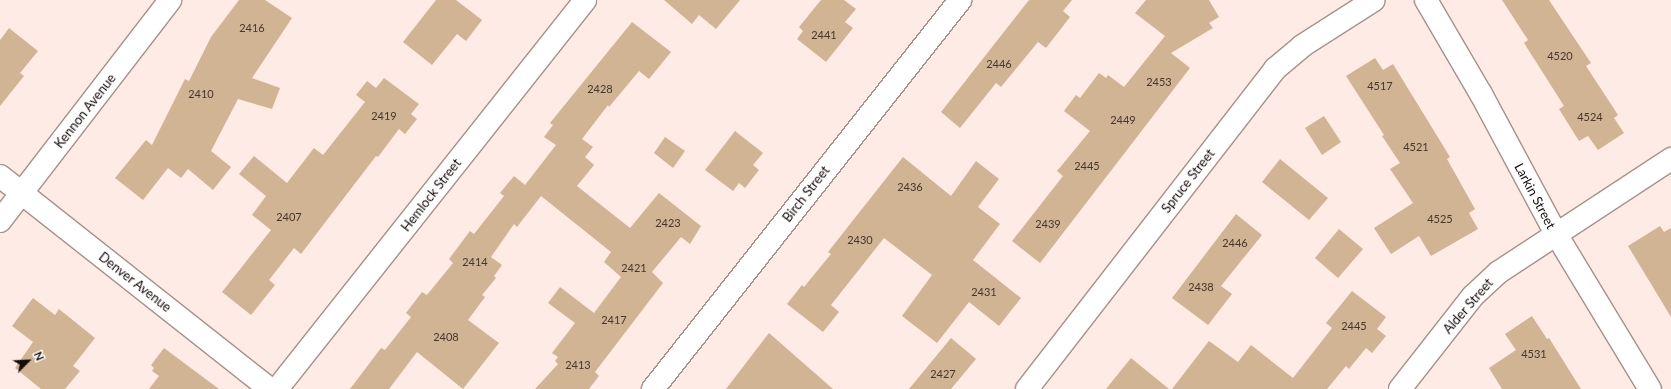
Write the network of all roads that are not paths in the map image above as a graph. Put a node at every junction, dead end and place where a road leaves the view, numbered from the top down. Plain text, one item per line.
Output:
1 (170, 0) edge
2 (585, 0) edge
3 (960, 0) edge
4 (1374, 0) edge
5 (1426, 0) edge
6 (1671, 159) edge
7 (0, 176) edge
8 (22, 193) junction
9 (0, 221) edge
10 (1556, 234) junction
11 (270, 389) edge
12 (277, 389) edge
13 (653, 389) edge
14 (1027, 389) edge
15 (1400, 389) edge
16 (1650, 389) edge

1 - 8 street, Kennon Avenue
2 - 12 street, Hemlock Street
3 - 13 street, Birch Street
4 - 14 street, Spruce Street
5 - 10 street, Larkin Street
6 - 10 street, Alder Street
7 - 8 street, Denver Avenue
8 - 9 street, Kennon Avenue
8 - 11 street, Denver Avenue
10 - 15 street, Alder Street
10 - 16 street, Larkin Street

